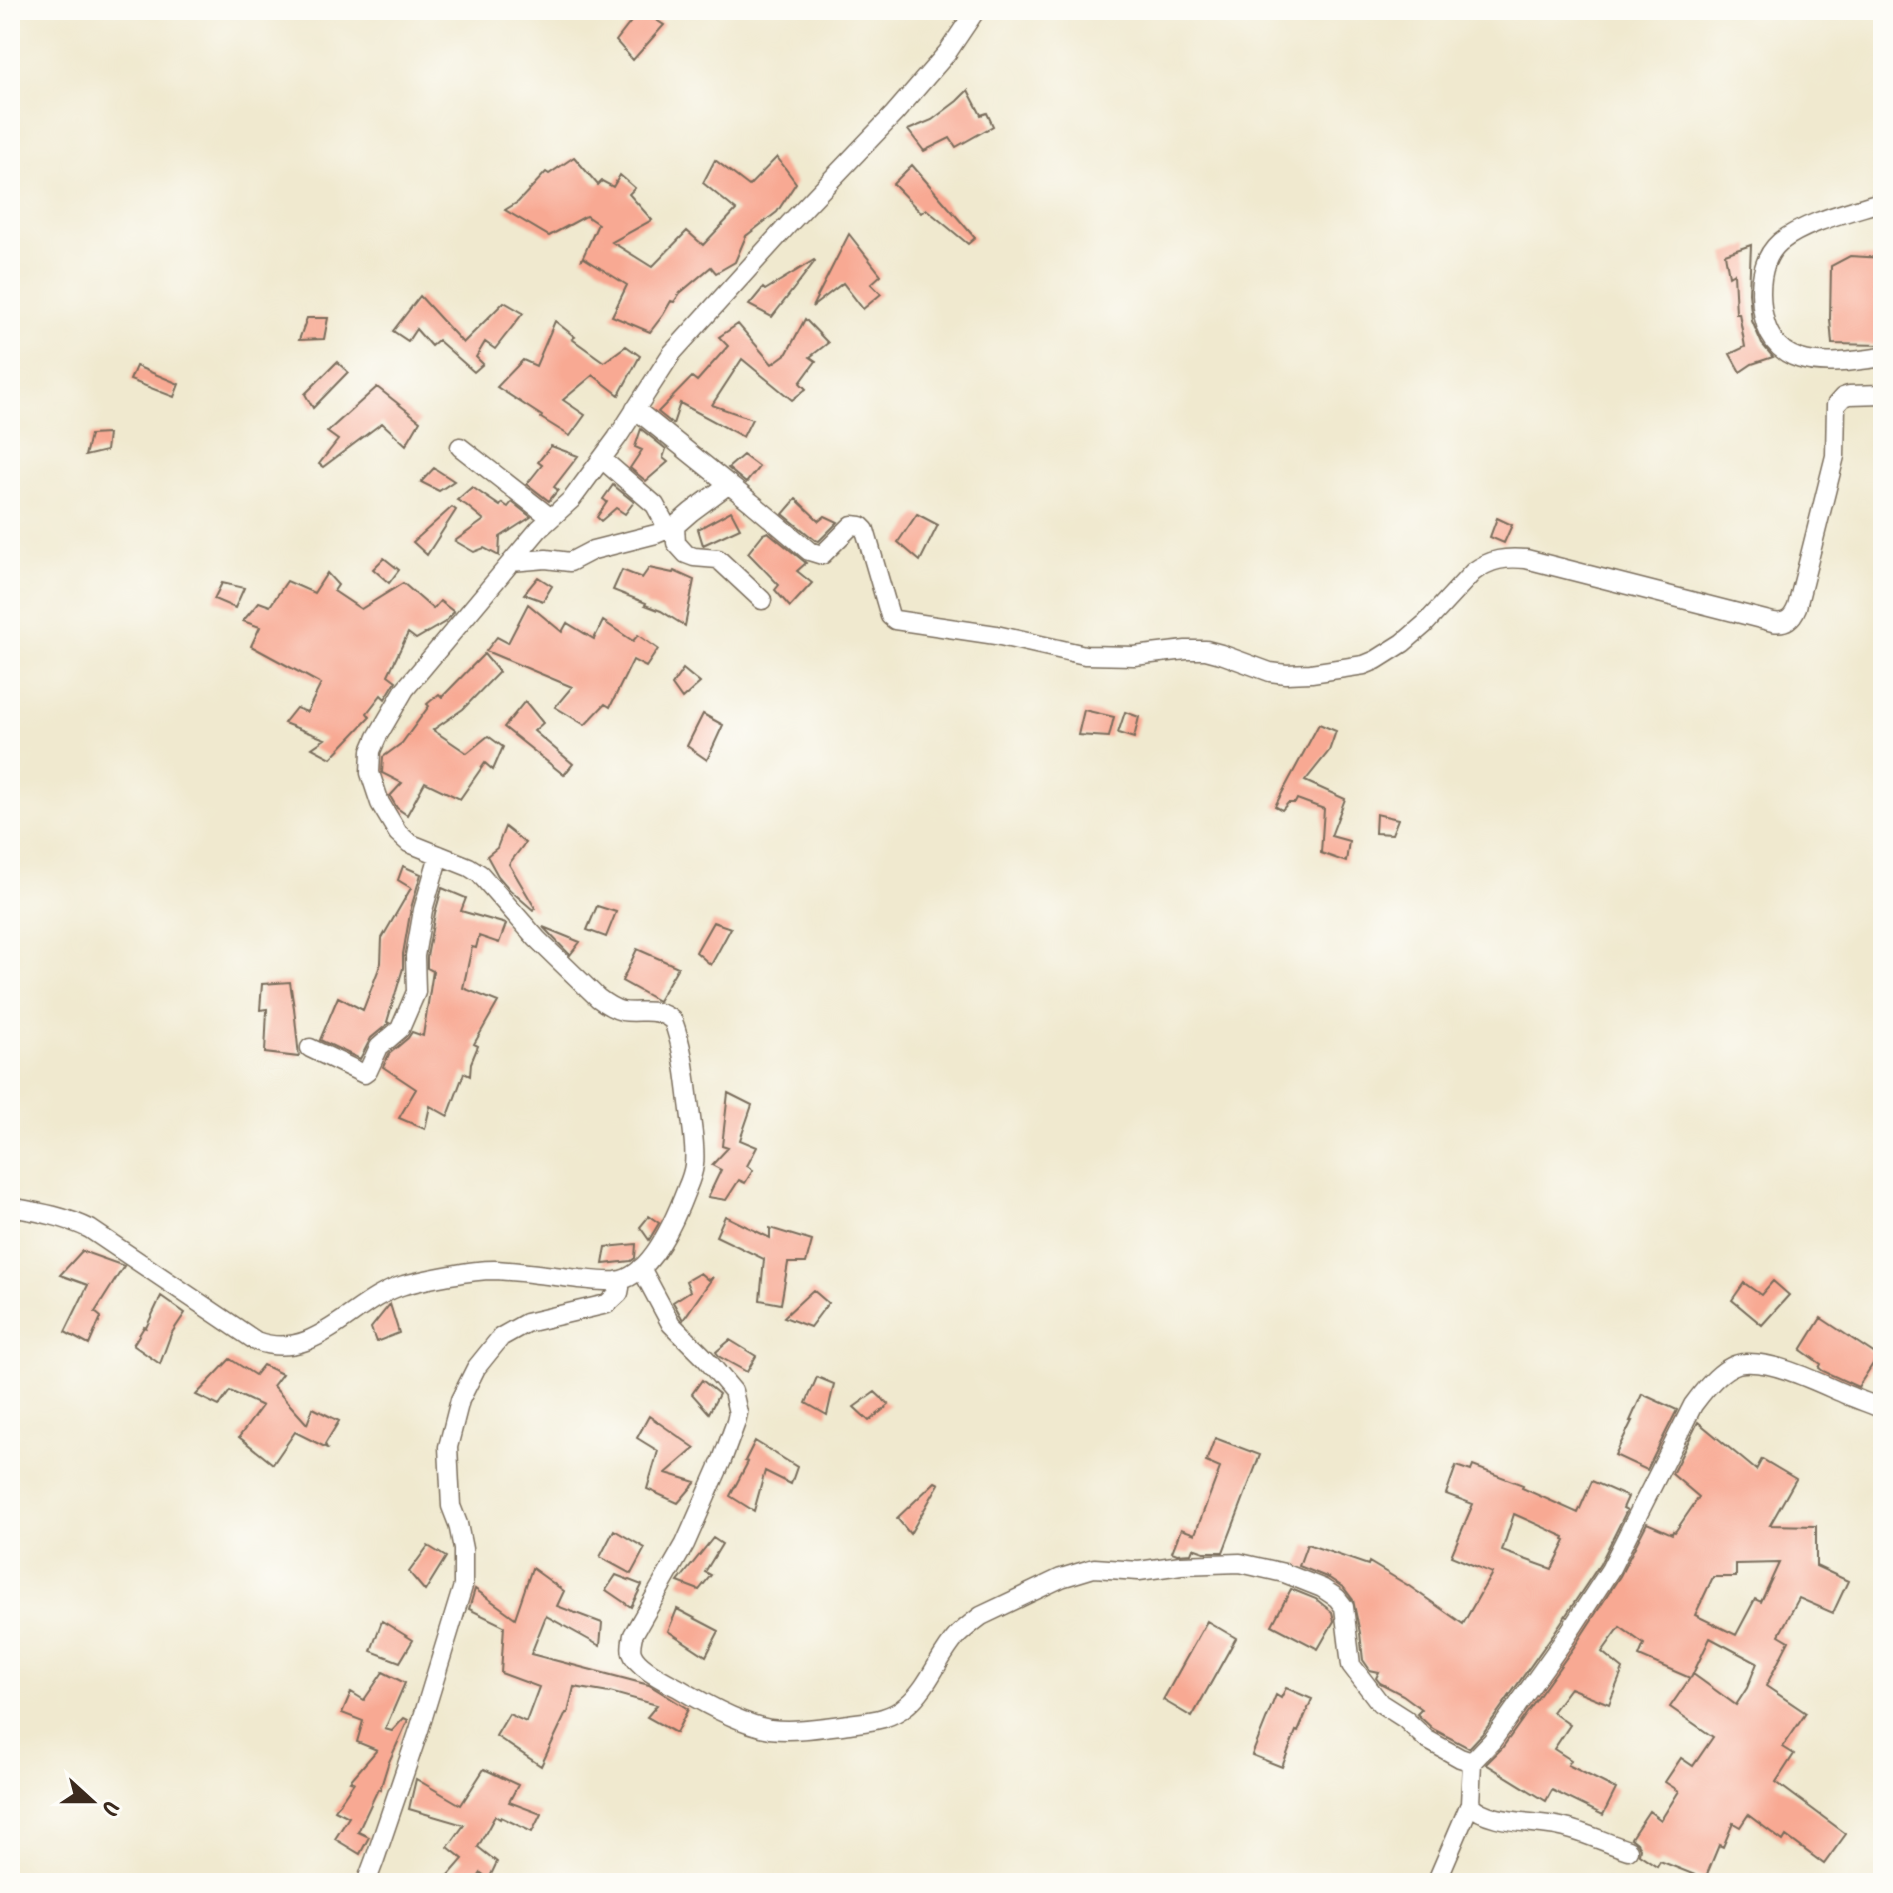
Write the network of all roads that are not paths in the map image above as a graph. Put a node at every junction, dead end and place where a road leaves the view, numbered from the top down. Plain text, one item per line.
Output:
1 (976, 10) edge
2 (1883, 201) edge
3 (1883, 357) edge
4 (1883, 394) edge
5 (635, 409) junction
6 (460, 447) dead end
7 (602, 459) junction
8 (729, 484) junction
9 (551, 518) junction
10 (672, 528) junction
11 (511, 562) junction
12 (762, 600) dead end
13 (439, 855) junction
14 (310, 1048) dead end
15 (10, 1207) edge
16 (641, 1268) junction
17 (619, 1281) junction
18 (1883, 1409) edge
19 (1472, 1762) junction
20 (1470, 1804) junction
21 (1628, 1850) dead end
22 (366, 1883) edge
23 (1436, 1883) edge

1 - 5 street
2 - 3 street
4 - 8 street
5 - 7 street
5 - 8 street
6 - 9 street
7 - 9 street
7 - 10 street
8 - 10 street
9 - 11 street
10 - 11 street
10 - 12 street
11 - 13 street
13 - 14 street
13 - 16 street
15 - 17 street
16 - 17 street
16 - 19 street
17 - 22 street
18 - 19 street
19 - 20 street
20 - 21 street
20 - 23 street

